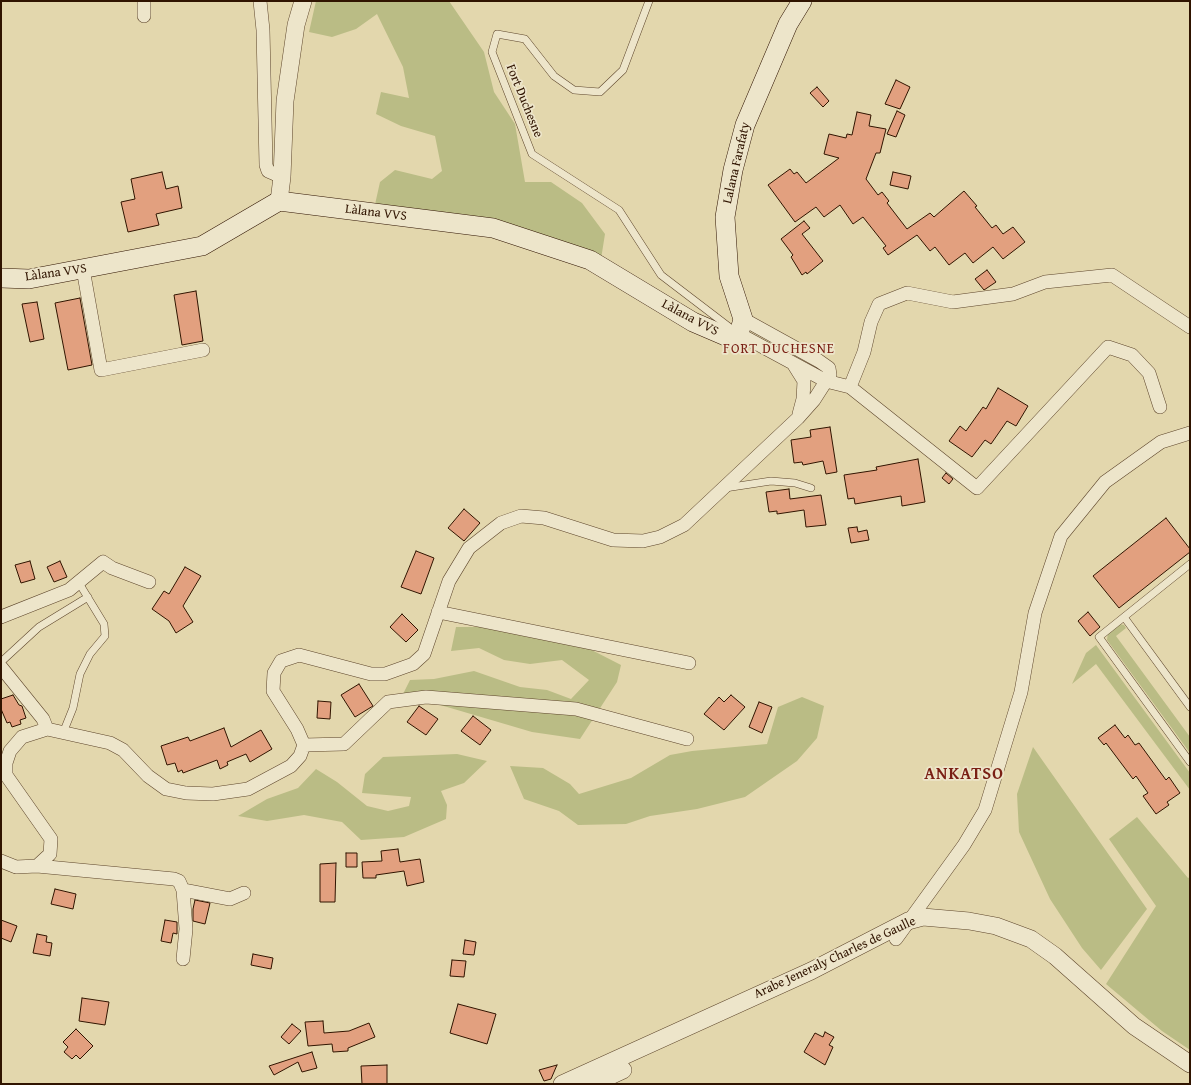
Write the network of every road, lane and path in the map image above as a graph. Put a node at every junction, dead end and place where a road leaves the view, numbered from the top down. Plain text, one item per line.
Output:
1 (144, 1) edge
2 (260, 1) edge
3 (302, 1) edge
4 (649, 1) edge
5 (802, 1) edge
6 (144, 16) dead end
7 (282, 177) junction
8 (279, 201) junction
9 (83, 269) junction
10 (1, 278) edge
11 (741, 327) junction
12 (1190, 327) edge
13 (203, 350) dead end
14 (793, 363) junction
15 (826, 381) junction
16 (850, 387) junction
17 (1160, 407) dead end
18 (798, 418) junction
19 (1190, 433) edge
20 (811, 488) dead end
21 (723, 489) junction
22 (1190, 564) edge
23 (149, 582) dead end
24 (79, 583) junction
25 (88, 597) junction
26 (438, 612) junction
27 (1, 617) edge
28 (1124, 617) junction
29 (1, 662) edge
30 (689, 664) dead end
31 (1, 667) edge
32 (1190, 707) edge
33 (47, 729) junction
34 (63, 733) junction
35 (687, 739) dead end
36 (304, 745) junction
37 (1190, 762) edge
38 (4, 772) edge
39 (1, 861) edge
40 (37, 866) junction
41 (183, 890) junction
42 (244, 893) dead end
43 (937, 917) junction
44 (908, 921) junction
45 (896, 939) junction
46 (183, 959) dead end
47 (1190, 1064) edge
48 (562, 1084) edge
49 (593, 1084) edge

1 - 6 street
2 - 7 street
3 - 7 street
4 - 11 lane, Fort Duchesne
5 - 11 main road, Lalana Farafaty
7 - 8 street
8 - 9 main road, Làlana VVS
8 - 11 main road, Làlana VVS
9 - 10 main road, Làlana VVS
9 - 13 street
11 - 14 street
11 - 15 street
12 - 16 street
14 - 15 street
14 - 18 street
15 - 16 street
15 - 18 street
16 - 17 street
18 - 21 street
19 - 44 street
20 - 21 lane
21 - 26 street
22 - 28 lane
23 - 24 street
24 - 25 lane
24 - 27 street
25 - 29 lane
25 - 34 lane
26 - 30 street
26 - 36 street
28 - 32 lane
28 - 37 lane
31 - 33 street
33 - 34 street
33 - 38 street
34 - 36 street
35 - 36 street
38 - 40 street
39 - 40 street
40 - 41 street
41 - 42 street
41 - 46 street
43 - 44 street, Arabe Jeneraly Charles de Gaulle
43 - 45 street, Arabe Jeneraly Charles de Gaulle
43 - 47 street
44 - 45 street
44 - 48 street, Arabe Jeneraly Charles de Gaulle
45 - 49 street, Arabe Jeneraly Charles de Gaulle

